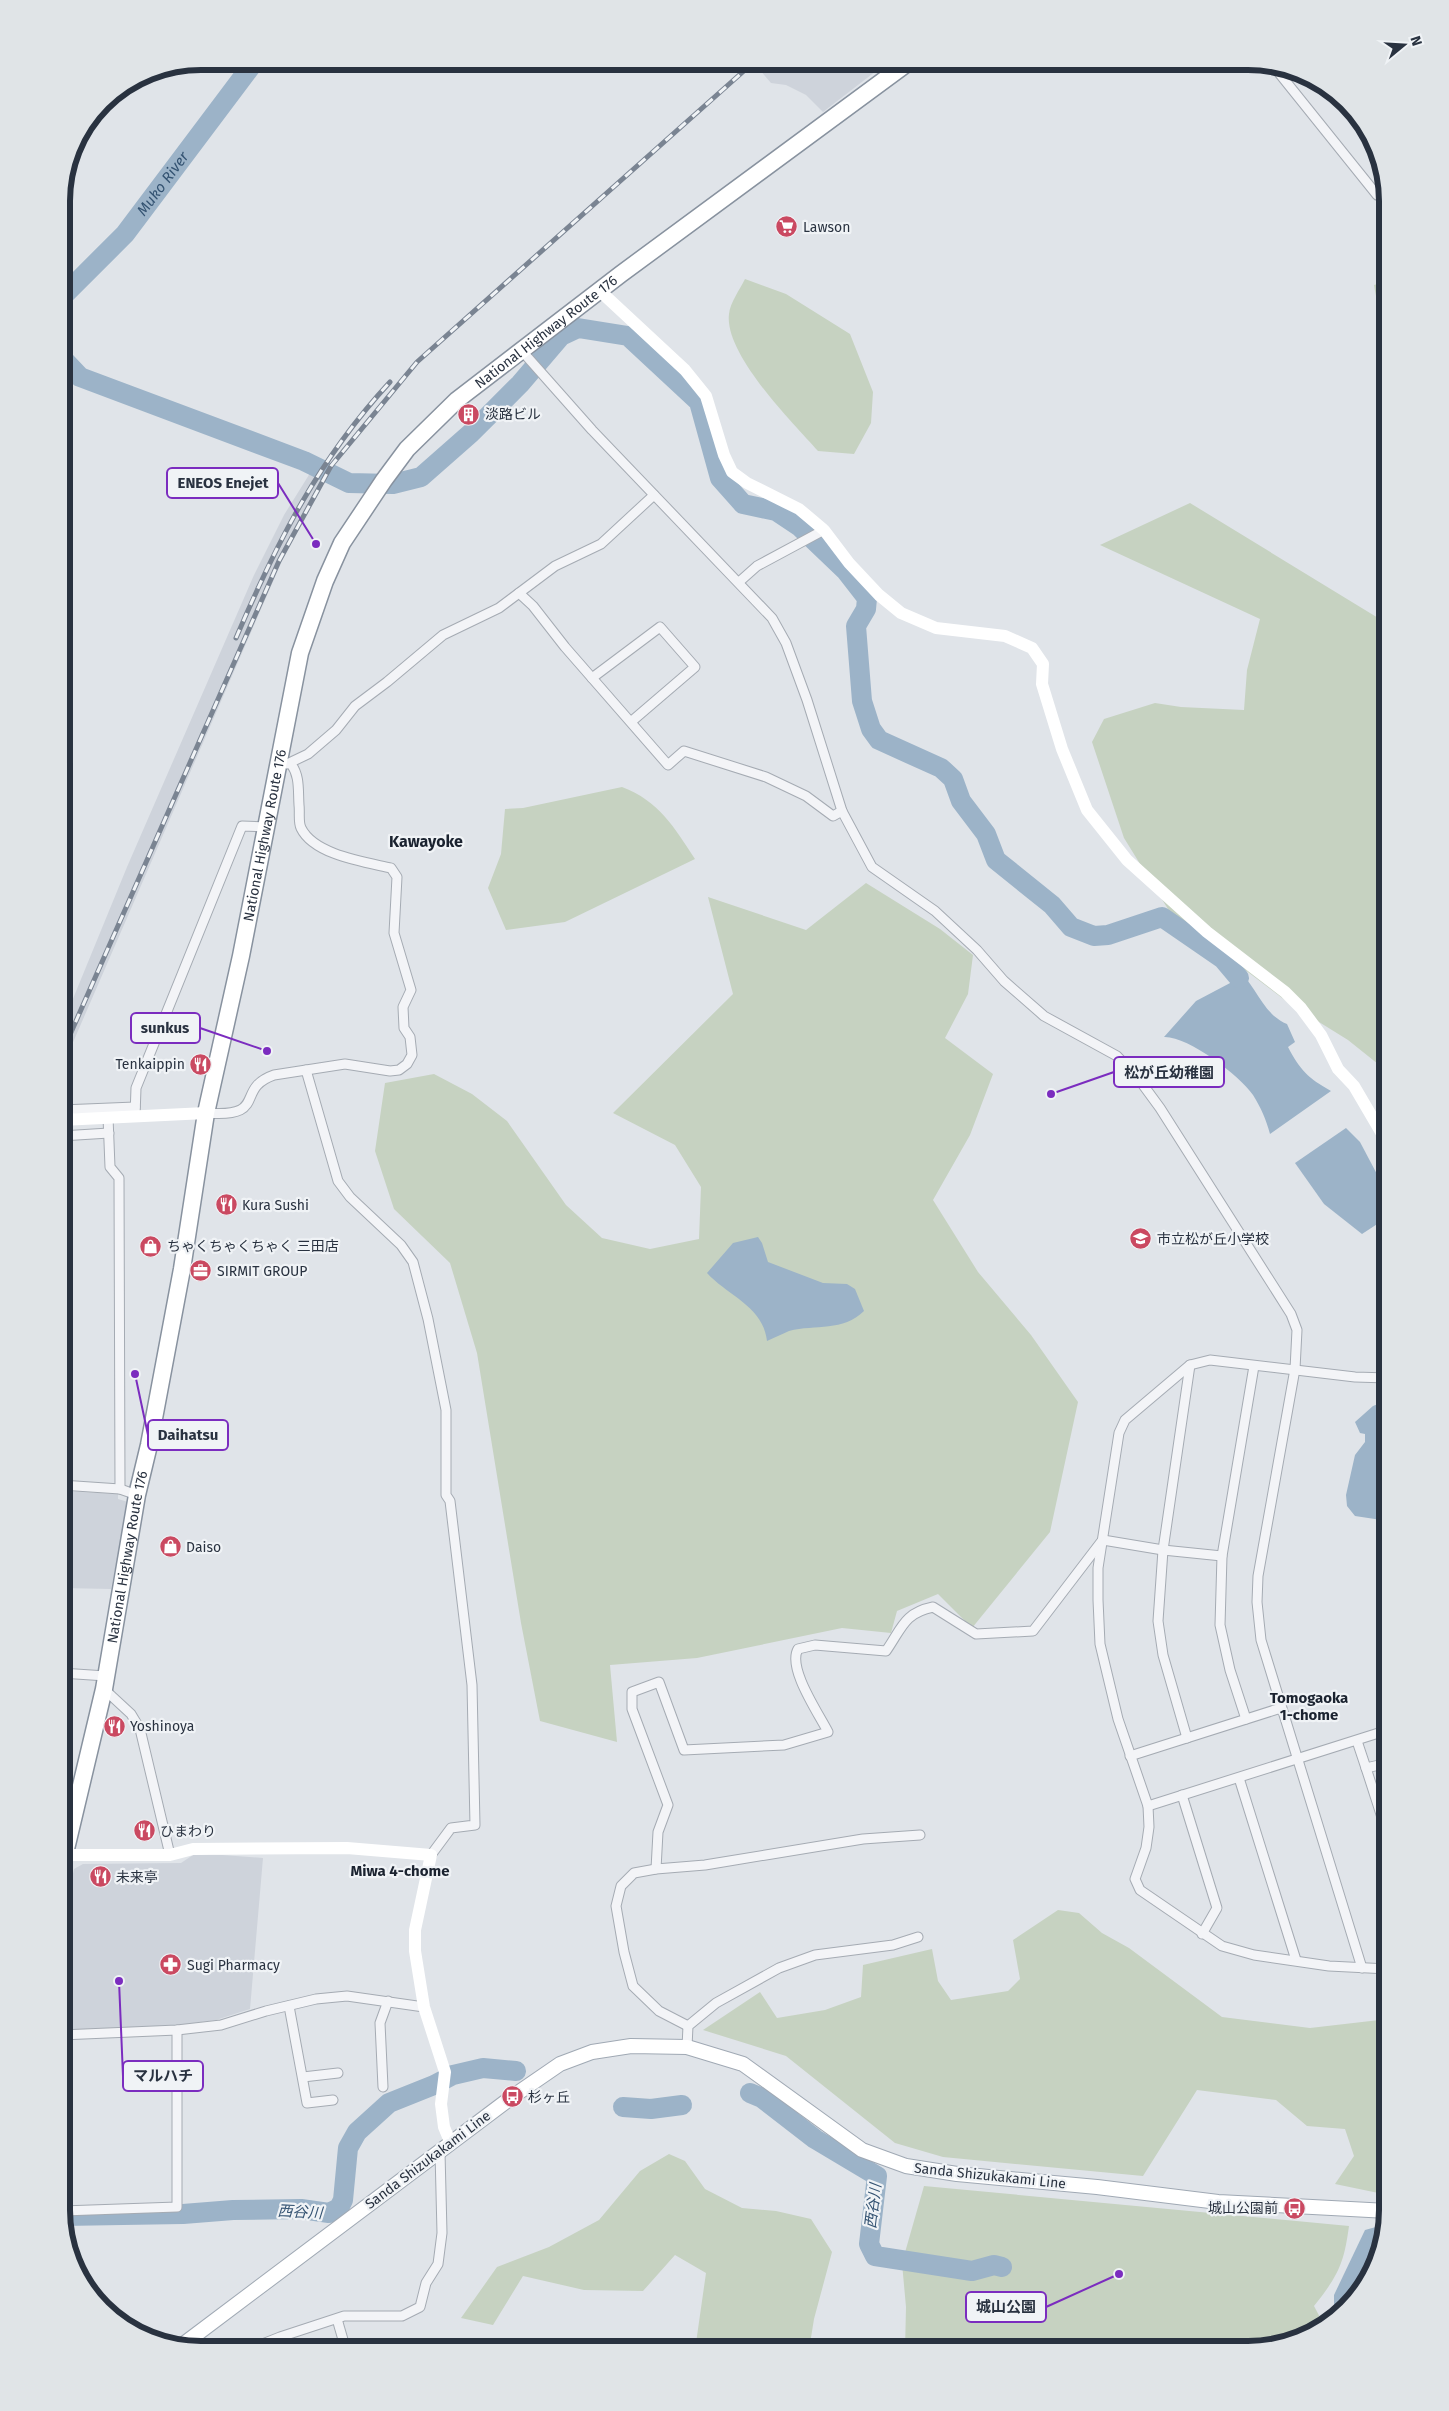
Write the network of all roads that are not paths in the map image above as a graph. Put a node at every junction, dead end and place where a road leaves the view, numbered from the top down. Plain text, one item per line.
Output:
1 (899, 70) edge
2 (1280, 75) edge
3 (1379, 194) edge
4 (600, 292) junction
5 (526, 357) junction
6 (654, 495) junction
7 (820, 532) junction
8 (739, 582) junction
9 (519, 593) junction
10 (592, 678) junction
11 (632, 721) junction
12 (285, 764) junction
13 (842, 811) junction
14 (267, 827) junction
15 (306, 1070) junction
16 (70, 1110) edge
17 (135, 1111) junction
18 (206, 1113) junction
19 (108, 1117) junction
20 (70, 1119) edge
21 (1379, 1129) edge
22 (109, 1133) junction
23 (70, 1135) edge
24 (1190, 1365) junction
25 (1254, 1366) junction
26 (1295, 1369) junction
27 (1379, 1378) edge
28 (70, 1486) edge
29 (120, 1489) junction
30 (137, 1495) junction
31 (1103, 1540) junction
32 (1163, 1550) junction
33 (1222, 1556) junction
34 (70, 1675) edge
35 (105, 1682) junction
36 (1281, 1708) junction
37 (1246, 1720) junction
38 (1379, 1733) edge
39 (1187, 1738) junction
40 (1357, 1741) junction
41 (1130, 1756) junction
42 (1297, 1759) junction
43 (1379, 1765) edge
44 (1366, 1768) junction
45 (1239, 1778) junction
46 (1182, 1795) junction
47 (1148, 1806) junction
48 (1379, 1808) edge
49 (70, 1827) edge
50 (920, 1835) dead end
51 (170, 1854) junction
52 (431, 1855) junction
53 (70, 1860) edge
54 (656, 1869) junction
55 (1202, 1934) junction
56 (918, 1937) dead end
57 (1296, 1960) junction
58 (1362, 1968) junction
59 (1379, 1969) edge
60 (388, 2001) junction
61 (289, 2006) junction
62 (424, 2007) junction
63 (688, 2026) junction
64 (177, 2030) junction
65 (70, 2034) edge
66 (687, 2047) junction
67 (338, 2073) dead end
68 (303, 2077) junction
69 (383, 2087) dead end
70 (333, 2100) dead end
71 (451, 2144) junction
72 (440, 2152) junction
73 (70, 2211) edge
74 (1379, 2211) edge
75 (337, 2318) junction
76 (189, 2341) edge
77 (271, 2341) edge
78 (343, 2341) edge

1 - 4 highway, National Highway Route 176
2 - 3 street
4 - 5 highway, National Highway Route 176
4 - 7 street
5 - 6 street
5 - 12 highway, National Highway Route 176
6 - 8 street
6 - 9 street
7 - 8 street
7 - 21 street
8 - 13 street
9 - 10 street
9 - 12 street
10 - 11 street
10 - 11 street
11 - 13 street
12 - 14 highway, National Highway Route 176
12 - 15 street
13 - 26 street
14 - 17 street
14 - 18 highway, National Highway Route 176
15 - 18 street
15 - 52 street
16 - 17 street
17 - 18 street
17 - 19 street
18 - 30 highway, National Highway Route 176
19 - 20 street
19 - 22 street
22 - 23 street
22 - 29 street
24 - 25 street
24 - 31 street
24 - 32 street
25 - 26 street
25 - 33 street
26 - 27 street
26 - 36 street
28 - 29 street
29 - 30 street
30 - 35 highway, National Highway Route 176
31 - 32 street
31 - 41 street
31 - 54 street
32 - 33 street
32 - 39 street
33 - 37 street
34 - 35 street
35 - 49 highway, National Highway Route 176
35 - 51 street
36 - 37 street
36 - 42 street
37 - 39 street
38 - 40 street
39 - 41 street
40 - 42 street
40 - 44 street
41 - 47 street
42 - 45 street
42 - 58 street
43 - 44 street
44 - 48 street
45 - 46 street
45 - 57 street
46 - 47 street
46 - 55 street
47 - 55 street
50 - 54 street
51 - 52 street
51 - 53 street
52 - 62 street
54 - 63 street
55 - 57 street
56 - 63 street
57 - 58 street
58 - 59 street
60 - 61 street
60 - 62 street
60 - 69 street
61 - 64 street
61 - 68 street
62 - 71 street
63 - 66 street
64 - 65 street
64 - 73 street
66 - 71 main road, Sanda Shizukakami Line
66 - 74 main road, Sanda Shizukakami Line
67 - 68 street
68 - 70 street
71 - 72 main road, Sanda Shizukakami Line
72 - 75 street
72 - 76 main road, Sanda Shizukakami Line
75 - 77 street
75 - 78 street

